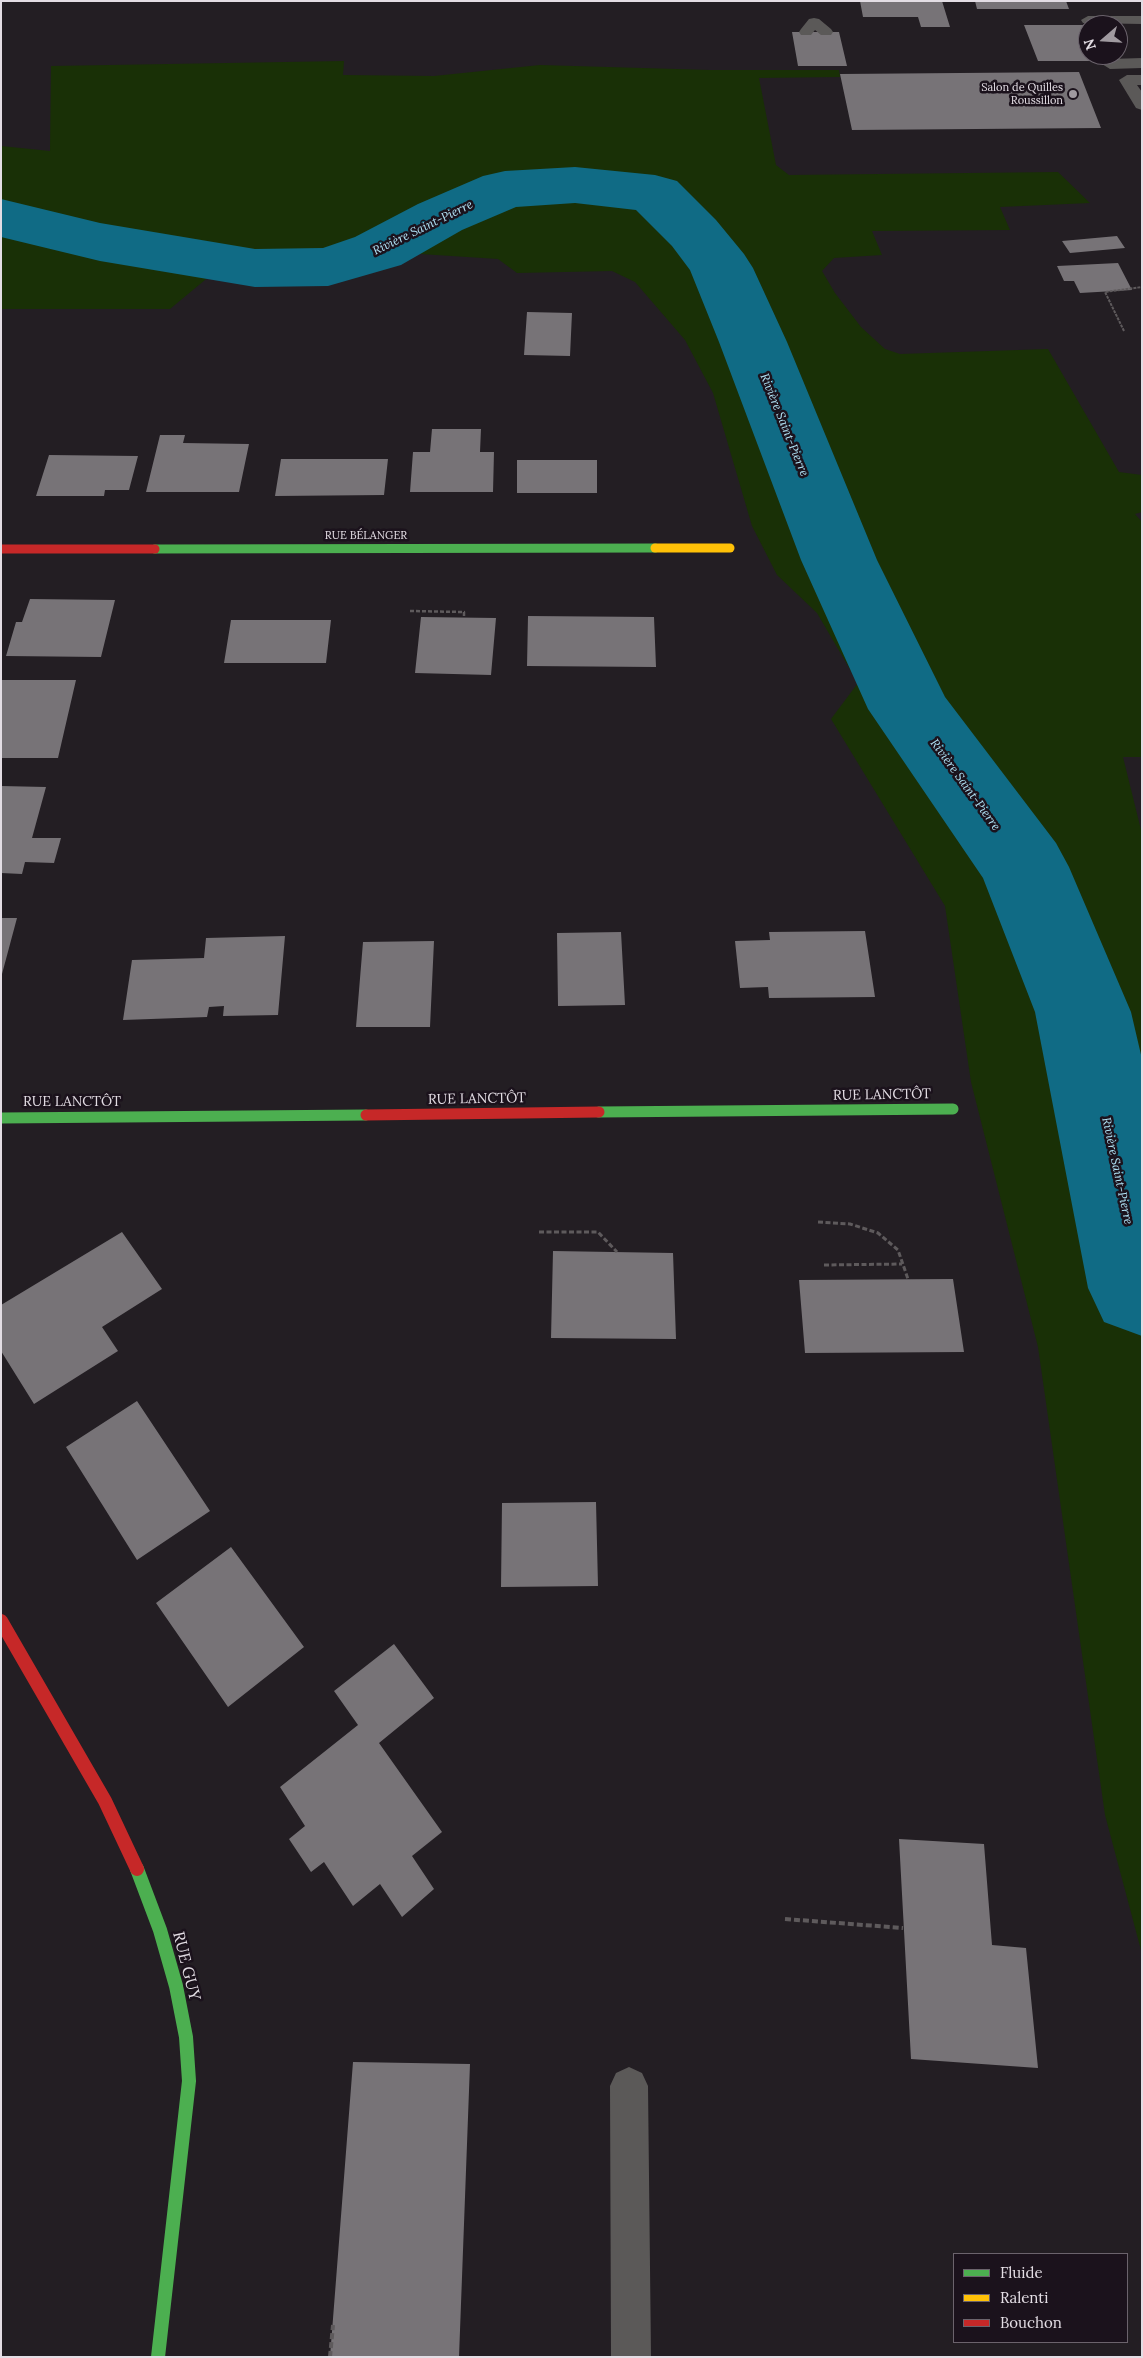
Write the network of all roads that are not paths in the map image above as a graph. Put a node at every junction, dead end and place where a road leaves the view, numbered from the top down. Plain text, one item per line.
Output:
1 (1128, 20) edge
2 (1142, 20) edge
3 (806, 32) dead end
4 (826, 32) dead end
5 (1128, 63) edge
6 (1142, 63) edge
7 (1142, 80) edge
8 (1142, 105) edge
9 (730, 548) dead end
10 (1, 549) edge
11 (953, 1110) dead end
12 (1, 1118) edge
13 (1, 1621) edge
14 (629, 2086) dead end
15 (158, 2357) edge
16 (631, 2357) edge

1 - 2 lane
3 - 4 lane
5 - 6 lane
7 - 8 lane
9 - 10 street, RUE BÉLANGER
11 - 12 street, RUE LANCTÔT
13 - 15 street, RUE GUY
14 - 16 lane

